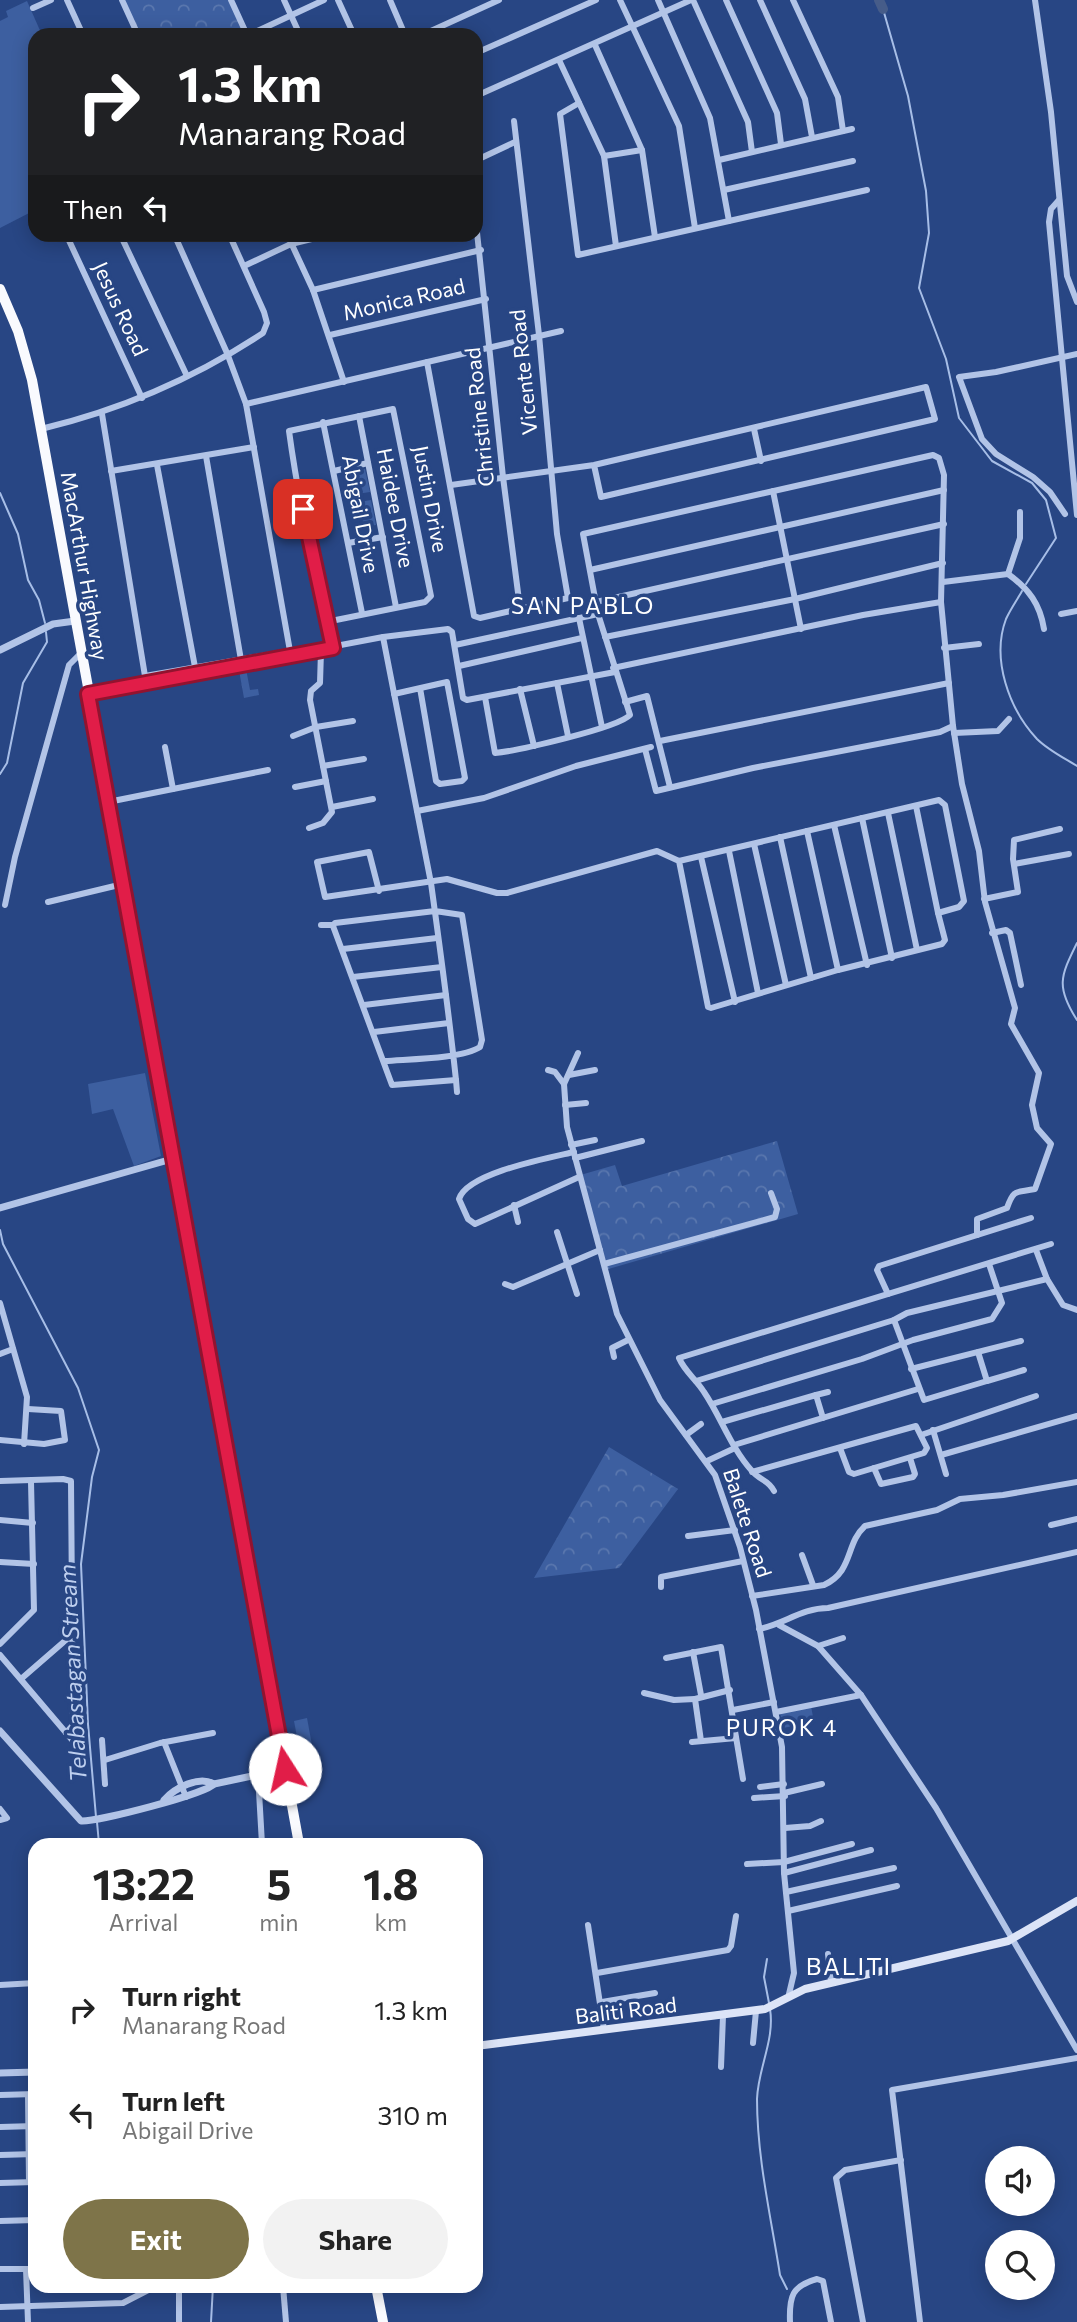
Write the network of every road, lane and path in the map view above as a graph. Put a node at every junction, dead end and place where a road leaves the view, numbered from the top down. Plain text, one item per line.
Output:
1 (51, 0) edge
2 (67, 0) edge
3 (122, 0) edge
4 (231, 0) edge
5 (284, 0) edge
6 (324, 0) edge
7 (338, 0) edge
8 (401, 0) edge
9 (499, 0) edge
10 (596, 0) edge
11 (620, 0) edge
12 (657, 0) edge
13 (692, 0) edge
14 (726, 0) edge
15 (760, 0) edge
16 (793, 0) edge
17 (1035, 0) edge
18 (391, 2) edge
19 (33, 8) dead end
20 (663, 12) junction
21 (290, 15) junction
22 (633, 27) junction
23 (80, 28) edge
24 (135, 28) edge
25 (245, 28) edge
26 (263, 28) edge
27 (296, 28) edge
28 (351, 28) edge
29 (402, 28) edge
30 (437, 28) edge
31 (595, 44) junction
32 (483, 50) edge
33 (559, 60) junction
34 (483, 93) edge
35 (579, 103) junction
36 (514, 121) dead end
37 (852, 129) dead end
38 (843, 131) junction
39 (812, 137) junction
40 (515, 142) junction
41 (781, 145) junction
42 (642, 150) junction
43 (752, 152) junction
44 (604, 156) junction
45 (483, 157) edge
46 (719, 160) junction
47 (853, 161) dead end
48 (724, 190) junction
49 (867, 190) dead end
50 (1059, 200) junction
51 (729, 221) junction
52 (695, 228) junction
53 (655, 237) junction
54 (70, 242) edge
55 (124, 242) edge
56 (178, 242) edge
57 (233, 242) edge
58 (299, 242) edge
59 (480, 242) edge
60 (291, 244) junction
61 (616, 246) junction
62 (481, 250) junction
63 (244, 267) junction
64 (0, 289) edge
65 (313, 290) junction
66 (486, 299) junction
67 (1077, 302) edge
68 (561, 331) dead end
69 (330, 335) junction
70 (539, 335) junction
71 (490, 347) junction
72 (227, 353) junction
73 (1077, 354) edge
74 (1062, 358) junction
75 (427, 362) junction
76 (187, 376) junction
77 (344, 382) junction
78 (142, 398) junction
79 (246, 404) junction
80 (102, 414) junction
81 (359, 416) junction
82 (323, 422) junction
83 (41, 429) junction
84 (754, 429) junction
85 (254, 447) junction
86 (206, 456) junction
87 (761, 461) junction
88 (368, 463) junction
89 (157, 465) junction
90 (594, 466) junction
91 (111, 471) junction
92 (334, 471) junction
93 (552, 472) junction
94 (503, 477) junction
95 (451, 485) junction
96 (1075, 485) edge
97 (944, 489) junction
98 (773, 491) junction
99 (1020, 512) dead end
100 (1065, 514) dead end
101 (1077, 515) edge
102 (944, 524) junction
103 (780, 527) junction
104 (383, 537) junction
105 (348, 543) junction
106 (787, 561) junction
107 (943, 563) junction
108 (590, 570) junction
109 (1008, 574) junction
110 (943, 582) junction
111 (795, 599) junction
112 (941, 602) junction
113 (596, 603) junction
114 (396, 607) junction
115 (520, 608) junction
116 (1077, 611) edge
117 (362, 612) junction
118 (598, 614) junction
119 (1060, 614) dead end
120 (579, 618) junction
121 (75, 621) junction
122 (326, 622) junction
123 (801, 629) junction
124 (1044, 629) dead end
125 (383, 637) junction
126 (605, 637) junction
127 (582, 638) junction
128 (979, 644) dead end
129 (455, 645) junction
130 (333, 648) junction
131 (944, 648) junction
132 (0, 650) edge
133 (321, 651) junction
134 (80, 654) junction
135 (241, 660) junction
136 (459, 666) junction
137 (195, 667) junction
138 (614, 670) junction
139 (591, 677) junction
140 (558, 682) junction
141 (949, 682) junction
142 (420, 688) junction
143 (520, 689) junction
144 (88, 694) junction
145 (394, 694) junction
146 (485, 697) junction
147 (625, 702) junction
148 (1009, 719) dead end
149 (353, 721) dead end
150 (316, 727) junction
151 (602, 727) junction
152 (953, 729) junction
153 (293, 736) dead end
154 (568, 736) junction
155 (660, 741) junction
156 (534, 746) junction
157 (165, 747) dead end
158 (364, 759) dead end
159 (323, 766) junction
160 (268, 770) dead end
161 (326, 782) junction
162 (295, 788) dead end
163 (670, 788) junction
164 (173, 789) junction
165 (373, 799) dead end
166 (108, 802) junction
167 (916, 806) junction
168 (332, 807) junction
169 (417, 811) junction
170 (888, 813) junction
171 (862, 818) junction
172 (834, 825) junction
173 (309, 828) dead end
174 (1060, 830) dead end
175 (807, 831) junction
176 (780, 837) junction
177 (754, 844) junction
178 (729, 852) junction
179 (1069, 854) dead end
180 (701, 857) junction
181 (679, 861) junction
182 (1014, 864) junction
183 (431, 883) junction
184 (123, 884) junction
185 (379, 891) junction
186 (984, 899) junction
187 (48, 902) dead end
188 (5, 905) dead end
189 (435, 911) junction
190 (938, 913) junction
191 (321, 925) dead end
192 (333, 926) junction
193 (992, 933) junction
194 (438, 938) junction
195 (343, 949) junction
196 (917, 950) junction
197 (892, 958) junction
198 (867, 965) junction
199 (442, 967) junction
200 (838, 970) junction
201 (353, 977) junction
202 (811, 978) junction
203 (786, 985) junction
204 (1021, 985) dead end
205 (758, 993) junction
206 (446, 995) junction
207 (735, 1002) junction
208 (364, 1005) junction
209 (449, 1023) junction
210 (374, 1032) junction
211 (578, 1053) dead end
212 (453, 1054) junction
213 (384, 1061) junction
214 (548, 1070) dead end
215 (595, 1070) dead end
216 (569, 1075) junction
217 (456, 1080) junction
218 (564, 1084) junction
219 (392, 1085) junction
220 (384, 1088) dead end
221 (457, 1092) dead end
222 (586, 1103) dead end
223 (565, 1105) junction
224 (595, 1140) dead end
225 (642, 1141) dead end
226 (574, 1152) junction
227 (172, 1159) junction
228 (579, 1177) junction
229 (771, 1193) dead end
230 (514, 1205) junction
231 (1, 1208) edge
232 (1031, 1218) dead end
233 (519, 1223) dead end
234 (557, 1232) dead end
235 (977, 1235) junction
236 (1051, 1244) dead end
237 (600, 1250) junction
238 (1036, 1250) junction
239 (604, 1264) junction
240 (989, 1264) junction
241 (568, 1265) junction
242 (1047, 1279) junction
243 (505, 1284) dead end
244 (998, 1291) junction
245 (577, 1294) dead end
246 (888, 1294) junction
247 (0, 1303) edge
248 (1077, 1310) edge
249 (894, 1320) junction
250 (628, 1340) junction
251 (1021, 1341) dead end
252 (905, 1345) junction
253 (13, 1349) junction
254 (978, 1352) junction
255 (0, 1354) edge
256 (614, 1357) dead end
257 (911, 1369) junction
258 (1024, 1370) dead end
259 (696, 1381) junction
260 (987, 1381) junction
261 (918, 1389) junction
262 (828, 1392) dead end
263 (816, 1395) junction
264 (1037, 1396) dead end
265 (712, 1404) junction
266 (28, 1409) junction
267 (1077, 1416) edge
268 (823, 1418) junction
269 (722, 1422) junction
270 (701, 1424) dead end
271 (933, 1430) junction
272 (686, 1435) junction
273 (921, 1435) junction
274 (0, 1440) edge
275 (24, 1444) junction
276 (734, 1446) junction
277 (841, 1448) junction
278 (941, 1455) junction
279 (910, 1458) junction
280 (707, 1461) junction
281 (874, 1468) junction
282 (752, 1472) junction
283 (946, 1474) dead end
284 (0, 1481) edge
285 (31, 1482) junction
286 (1077, 1482) edge
287 (774, 1491) dead end
288 (1077, 1519) edge
289 (0, 1520) edge
290 (33, 1523) junction
291 (1051, 1525) dead end
292 (735, 1530) junction
293 (688, 1536) dead end
294 (1077, 1552) edge
295 (802, 1555) dead end
296 (743, 1561) junction
297 (0, 1562) edge
298 (34, 1564) junction
299 (813, 1585) junction
300 (661, 1587) dead end
301 (752, 1596) junction
302 (779, 1625) junction
303 (760, 1629) junction
304 (74, 1633) junction
305 (843, 1638) dead end
306 (0, 1644) edge
307 (818, 1646) junction
308 (693, 1652) junction
309 (0, 1655) edge
310 (666, 1658) dead end
311 (21, 1679) junction
312 (730, 1690) junction
313 (644, 1693) dead end
314 (861, 1695) junction
315 (698, 1697) junction
316 (774, 1702) junction
317 (733, 1710) junction
318 (776, 1712) junction
319 (0, 1731) edge
320 (66, 1733) junction
321 (213, 1733) dead end
322 (736, 1738) junction
323 (102, 1740) dead end
324 (701, 1741) junction
325 (164, 1742) junction
326 (692, 1742) dead end
327 (79, 1748) dead end
328 (105, 1760) junction
329 (285, 1769) junction
330 (258, 1774) junction
331 (743, 1779) dead end
332 (105, 1784) dead end
333 (214, 1784) junction
334 (784, 1784) junction
335 (822, 1784) dead end
336 (183, 1787) junction
337 (760, 1787) dead end
338 (784, 1794) junction
339 (186, 1797) junction
340 (754, 1798) dead end
341 (164, 1800) junction
342 (0, 1809) edge
343 (0, 1820) edge
344 (821, 1821) dead end
345 (785, 1828) junction
346 (262, 1838) edge
347 (298, 1838) edge
348 (852, 1844) dead end
349 (871, 1850) dead end
350 (784, 1862) junction
351 (747, 1864) dead end
352 (894, 1868) dead end
353 (784, 1873) junction
354 (897, 1886) dead end
355 (786, 1892) junction
356 (1077, 1901) edge
357 (789, 1911) junction
358 (736, 1916) dead end
359 (588, 1925) dead end
360 (1013, 1939) junction
361 (828, 1954) dead end
362 (597, 1973) junction
363 (831, 1982) junction
364 (28, 1983) edge
365 (0, 1984) edge
366 (655, 1993) dead end
367 (789, 1994) junction
368 (602, 2003) junction
369 (761, 2010) junction
370 (723, 2016) junction
371 (604, 2030) junction
372 (753, 2043) dead end
373 (483, 2045) edge
374 (1077, 2050) edge
375 (1076, 2060) edge
376 (721, 2067) dead end
377 (28, 2072) edge
378 (0, 2073) edge
379 (28, 2094) edge
380 (0, 2095) edge
381 (28, 2126) edge
382 (0, 2127) edge
383 (28, 2154) edge
384 (0, 2155) edge
385 (901, 2160) junction
386 (28, 2182) edge
387 (0, 2183) edge
388 (28, 2220) edge
389 (0, 2221) edge
390 (0, 2269) edge
391 (26, 2269) joint
392 (142, 2293) edge
393 (179, 2293) edge
394 (284, 2293) edge
395 (377, 2293) edge
396 (27, 2306) junction
397 (0, 2307) edge
398 (28, 2322) edge
399 (178, 2322) edge
400 (286, 2322) edge
401 (383, 2322) edge
402 (790, 2322) edge
403 (831, 2322) edge
404 (863, 2322) edge
405 (920, 2322) edge

1 - 19 street
2 - 23 street
3 - 24 street
4 - 25 street
5 - 21 street
6 - 21 street
7 - 28 street
8 - 18 street
9 - 30 street
10 - 32 street
11 - 22 street
12 - 20 street
13 - 20 street
13 - 43 street
14 - 41 street
15 - 39 street
16 - 38 street
17 - 50 street
18 - 29 street
20 - 22 street
20 - 46 street
21 - 26 street
21 - 27 street
22 - 31 street
22 - 52 street
31 - 33 street
31 - 42 street
33 - 34 street
33 - 35 street
35 - 44 street
35 - 61 street
36 - 40 street, Vicente Road
37 - 38 street
38 - 39 street
39 - 41 street
40 - 45 street
40 - 70 street, Vicente Road
41 - 43 street
42 - 44 street
42 - 53 street
43 - 46 street
44 - 61 street
46 - 48 street
47 - 48 street
48 - 51 street
49 - 51 street
50 - 67 street
50 - 74 street
51 - 52 street
52 - 53 street
53 - 61 street
54 - 78 street, Jesus Road
55 - 76 street
56 - 72 street
57 - 63 street
58 - 60 street
59 - 62 street, Christine Road
60 - 63 street
60 - 65 street
62 - 65 street
62 - 66 street, Christine Road
63 - 72 street
64 - 83 highway, MacArthur Highway
65 - 69 street
66 - 69 street, Monica Road
66 - 71 street, Christine Road
68 - 70 street
69 - 77 street
70 - 71 street
70 - 93 street, Vicente Road
71 - 75 street
71 - 94 street, Christine Road
72 - 76 street
72 - 79 street
73 - 74 street
74 - 96 street
74 - 100 street
75 - 77 street
75 - 95 street
76 - 78 street
77 - 79 street
78 - 80 street
79 - 85 street
80 - 83 street
80 - 91 street
81 - 82 street
81 - 88 street, Haidee Drive
81 - 114 street, Justin Drive
82 - 92 street, Abigail Drive
82 - 122 street
83 - 121 highway, MacArthur Highway
84 - 87 street
84 - 87 street
84 - 90 street
85 - 86 street
85 - 135 street
86 - 89 street
86 - 135 street
87 - 90 street
88 - 92 street
88 - 104 street, Haidee Drive
89 - 91 street
89 - 137 street
90 - 93 street
91 - 137 street
92 - 105 street, Abigail Drive
93 - 94 street
93 - 115 street, Vicente Road
94 - 95 street
94 - 115 street, Christine Road
95 - 115 street
96 - 101 street
97 - 98 street
97 - 102 street
97 - 103 street
98 - 103 street
98 - 108 street
99 - 109 street
102 - 106 street
102 - 107 street
103 - 106 street
103 - 108 street
104 - 105 street
104 - 114 street, Haidee Drive
105 - 117 street, Abigail Drive
106 - 111 street
106 - 113 street
107 - 110 street
107 - 111 street
108 - 113 street
109 - 110 street
109 - 124 street
110 - 112 street
111 - 123 street
111 - 126 street
112 - 123 street
112 - 131 street
113 - 118 street
114 - 117 street
116 - 119 street
117 - 122 street
118 - 120 street
118 - 126 street
120 - 127 street
120 - 129 street
121 - 132 street
121 - 134 highway, MacArthur Highway
122 - 130 street
123 - 138 street
125 - 129 street
125 - 130 street
125 - 145 street
126 - 138 street
127 - 136 street
127 - 139 street
128 - 131 street
129 - 136 street
130 - 133 street
131 - 141 street
133 - 144 street
133 - 150 street
134 - 144 highway, MacArthur Highway
134 - 188 street
135 - 137 street
136 - 146 street
138 - 139 street
138 - 147 street
139 - 140 street
139 - 151 street
140 - 143 street
140 - 154 street
141 - 152 street
141 - 155 street
142 - 142 street
142 - 145 street
143 - 146 street
143 - 156 street
144 - 166 highway, MacArthur Highway
145 - 169 street
146 - 156 street
147 - 151 street
147 - 155 street
148 - 152 street
149 - 150 street
150 - 153 street
150 - 159 street
151 - 154 street
152 - 163 street
152 - 186 street
154 - 156 street
155 - 163 street
157 - 164 street
158 - 159 street
159 - 161 street
160 - 164 street
161 - 162 street
161 - 168 street
163 - 169 street
164 - 166 street
165 - 168 street
166 - 184 highway, MacArthur Highway
167 - 170 street
167 - 190 street
167 - 190 street
168 - 173 street
169 - 183 street
170 - 171 street
170 - 196 street
171 - 172 street
171 - 197 street
172 - 175 street
172 - 198 street
174 - 182 street
175 - 176 street
175 - 200 street
176 - 177 street
176 - 202 street
177 - 178 street
177 - 203 street
178 - 180 street
178 - 205 street
179 - 182 street
180 - 181 street
180 - 207 street
181 - 183 street
181 - 207 street
182 - 186 street
183 - 185 street
183 - 189 street
184 - 187 street
184 - 227 highway, MacArthur Highway
185 - 185 street
186 - 193 street
189 - 192 street
189 - 194 street
189 - 212 street
190 - 196 street
191 - 192 street
192 - 195 street
193 - 204 street
193 - 235 street
194 - 195 street
194 - 199 street
195 - 201 street
196 - 197 street
197 - 198 street
198 - 200 street
199 - 201 street
199 - 206 street
200 - 202 street
201 - 208 street
202 - 203 street
203 - 205 street
205 - 207 street
206 - 208 street
206 - 209 street
208 - 210 street
209 - 210 street
209 - 212 street
210 - 213 street
211 - 216 street
212 - 213 street
212 - 217 street
213 - 219 street
214 - 218 street
215 - 216 street
216 - 218 street
217 - 219 street
217 - 221 street
218 - 223 street, Balete Road
219 - 220 street
222 - 223 street
223 - 226 street, Balete Road
224 - 226 street
225 - 226 street
226 - 228 street, Balete Road
226 - 230 street
227 - 231 street
227 - 329 highway, MacArthur Highway
228 - 230 street
228 - 237 street, Balete Road
229 - 239 street
230 - 233 street
232 - 235 street
234 - 241 street
235 - 246 street
236 - 238 street
237 - 239 street, Balete Road
237 - 241 street
238 - 240 street
238 - 242 street
239 - 250 street, Balete Road
240 - 244 street
240 - 246 street
241 - 243 street
241 - 245 street
242 - 244 street
242 - 248 street
244 - 249 street
244 - 252 street
246 - 259 street
247 - 253 street
249 - 252 street
249 - 259 street
250 - 256 street
250 - 272 street, Balete Road
251 - 254 street
252 - 257 street
252 - 265 street
253 - 255 street
253 - 266 street
254 - 257 street
254 - 260 street
257 - 261 street
258 - 260 street
259 - 265 street
260 - 261 street
261 - 268 street
262 - 263 street
263 - 268 street
263 - 269 street
264 - 271 street
265 - 269 street
266 - 275 street
266 - 275 street
267 - 278 street
268 - 276 street
269 - 276 street
270 - 272 street
271 - 273 street
271 - 278 street
272 - 280 street, Balete Road
273 - 277 street
273 - 279 street
274 - 275 street
276 - 280 street
276 - 282 street
277 - 281 street
277 - 282 street
278 - 283 street
279 - 281 street
279 - 281 street
280 - 292 street, Balete Road
282 - 287 street
284 - 285 street
285 - 290 street
285 - 304 street
286 - 299 street
288 - 291 street
289 - 290 street
290 - 298 street
292 - 293 street
292 - 296 street, Balete Road
294 - 302 street
295 - 299 street
296 - 300 street
296 - 301 street, Balete Road
297 - 298 street
298 - 306 street
299 - 301 street
301 - 303 street, Balete Road
302 - 303 street
302 - 307 street
303 - 316 street, Balete Road
304 - 311 street
304 - 320 street
305 - 307 street
307 - 314 street
308 - 310 street
308 - 312 street
308 - 315 street
309 - 311 street
311 - 320 street
312 - 315 street
312 - 317 street
313 - 315 street
314 - 318 street
314 - 360 street
315 - 324 street
316 - 317 street
316 - 318 street, Balete Road
317 - 322 street
318 - 334 street, Balete Road
319 - 341 street
320 - 327 street
321 - 325 street
322 - 324 street
322 - 331 street
323 - 328 street
324 - 326 street
325 - 328 street
325 - 336 street
328 - 332 street
329 - 330 street
329 - 347 highway, MacArthur Highway
330 - 333 street
330 - 346 street
333 - 336 street
333 - 339 street
334 - 337 street
334 - 338 street, Balete Road
335 - 338 street
336 - 339 street
336 - 341 street
338 - 340 street
338 - 345 street, Balete Road
339 - 341 street
342 - 343 street
344 - 345 street
345 - 350 street, Balete Road
348 - 350 street
349 - 353 street
350 - 351 street
350 - 353 street, Balete Road
352 - 355 street
353 - 355 street, Balete Road
354 - 357 street
355 - 357 street, Balete Road
356 - 360 main road
357 - 367 street, Balete Road
358 - 362 street
359 - 362 street
360 - 363 main road
360 - 374 street
361 - 363 street
362 - 368 street
363 - 367 main road
364 - 365 street
366 - 368 street
367 - 369 main road, Baliti Road
368 - 371 street
369 - 370 main road, Baliti Road
369 - 372 street
370 - 371 main road, Baliti Road
370 - 376 street
371 - 373 main road, Baliti Road
375 - 385 street
377 - 378 street
379 - 380 street
381 - 382 street
383 - 384 street
385 - 404 street
385 - 405 street
386 - 387 street
388 - 389 street
390 - 391 street
391 - 396 street
392 - 396 street
393 - 399 street
394 - 400 street
395 - 401 highway
396 - 397 street
396 - 398 street
402 - 403 street

